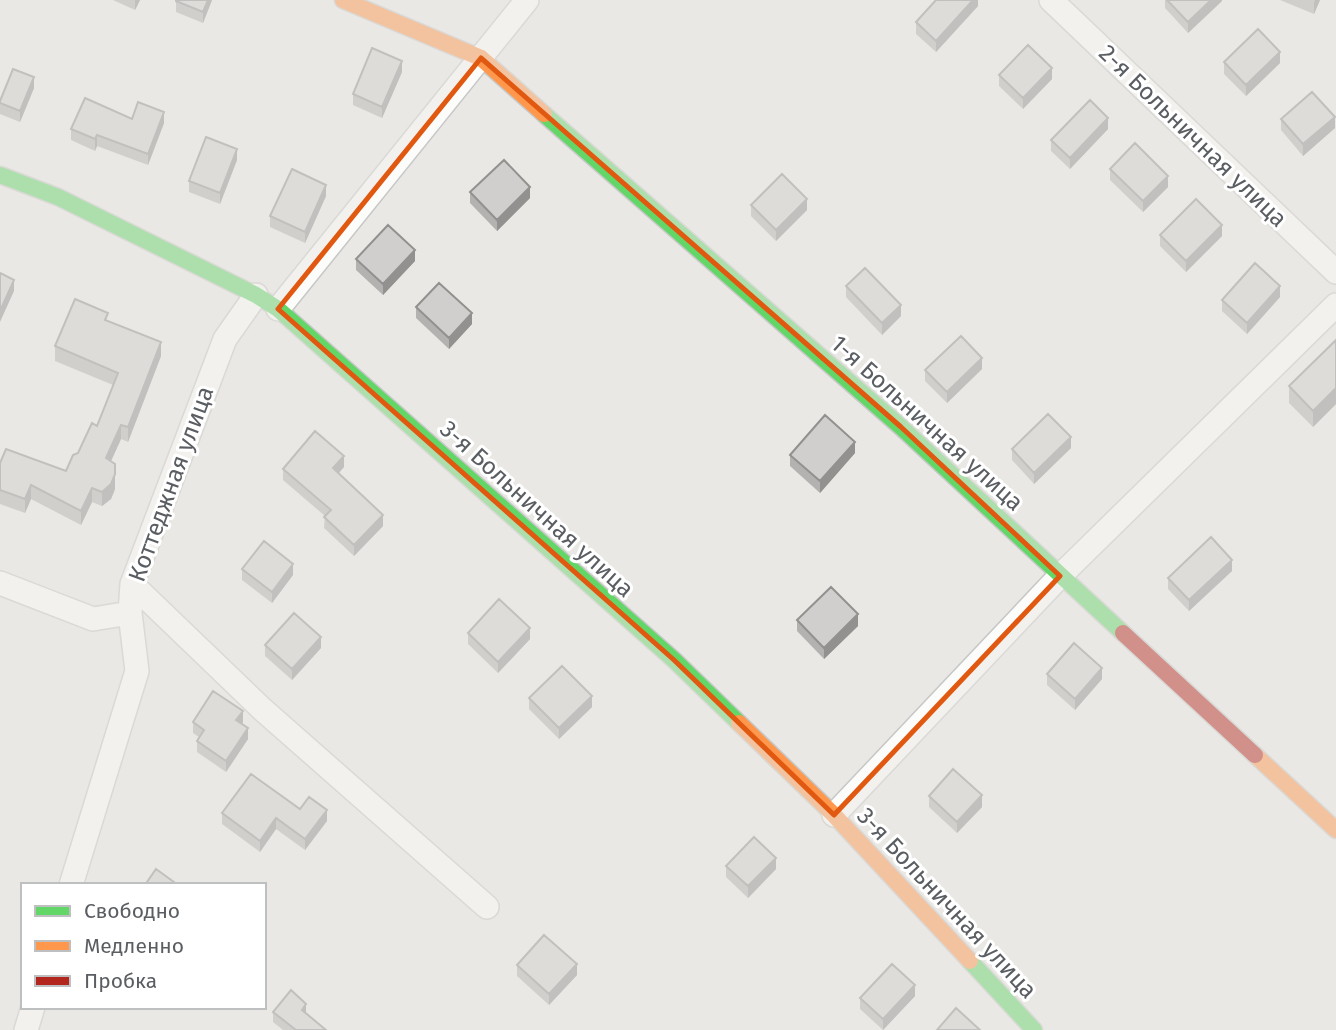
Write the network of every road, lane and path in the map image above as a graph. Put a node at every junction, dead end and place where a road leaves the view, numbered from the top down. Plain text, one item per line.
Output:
1 (343, 0) edge
2 (527, 0) edge
3 (1051, 0) edge
4 (481, 58) junction
5 (0, 175) edge
6 (1336, 272) edge
7 (256, 295) junction
8 (1336, 305) edge
9 (278, 309) junction
10 (1060, 576) junction
11 (0, 583) edge
12 (132, 584) junction
13 (130, 613) junction
14 (834, 815) junction
15 (1336, 830) edge
16 (72, 883) edge
17 (487, 907) dead end
18 (1034, 1030) edge

1 - 4 street, 1-я Больничная улица
2 - 4 street
3 - 6 street, 2-я Больничная улица
4 - 9 street
4 - 10 street, 1-я Больничная улица
5 - 7 street, 3-я Больничная улица
7 - 9 street, 3-я Больничная улица
7 - 12 street, Коттеджная улица
8 - 10 street
9 - 14 street, 3-я Больничная улица
10 - 14 street
10 - 15 street, 1-я Больничная улица
11 - 13 street
12 - 13 street, Коттеджная улица
12 - 17 street
13 - 16 street, Коттеджная улица
14 - 18 street, 3-я Больничная улица

